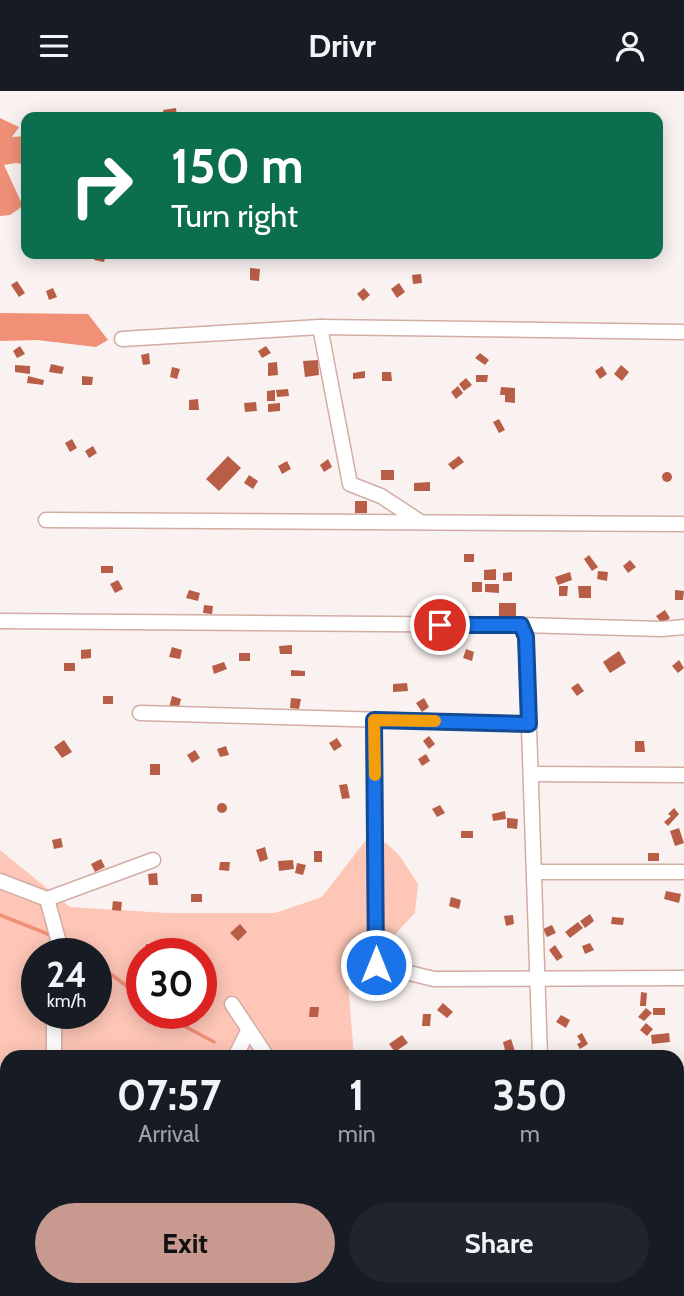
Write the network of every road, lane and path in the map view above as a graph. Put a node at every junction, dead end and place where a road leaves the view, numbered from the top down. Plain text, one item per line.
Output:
1 (320, 327) junction
2 (684, 332) edge
3 (122, 339) dead end
4 (46, 520) dead end
5 (420, 521) junction
6 (684, 524) edge
7 (0, 621) edge
8 (521, 625) junction
9 (684, 627) edge
10 (140, 713) dead end
11 (374, 720) junction
12 (529, 724) junction
13 (531, 774) junction
14 (684, 775) edge
15 (153, 860) dead end
16 (534, 872) junction
17 (684, 872) edge
18 (0, 881) edge
19 (47, 899) junction
20 (58, 938) edge
21 (684, 978) edge
22 (538, 979) junction
23 (232, 1004) dead end
24 (54, 1029) edge
25 (248, 1031) junction
26 (54, 1050) edge
27 (238, 1050) edge
28 (262, 1050) edge
29 (540, 1050) edge

1 - 2 street
1 - 3 street
1 - 5 street
4 - 5 street
5 - 6 street
7 - 8 street
8 - 9 street
8 - 12 street
10 - 11 street
11 - 12 street
11 - 22 street
12 - 13 street
13 - 14 street
13 - 16 street
15 - 19 street
16 - 17 street
16 - 22 street
18 - 19 street
19 - 20 street
21 - 22 street
22 - 29 street
23 - 25 street
24 - 26 street
25 - 27 street
25 - 28 street

